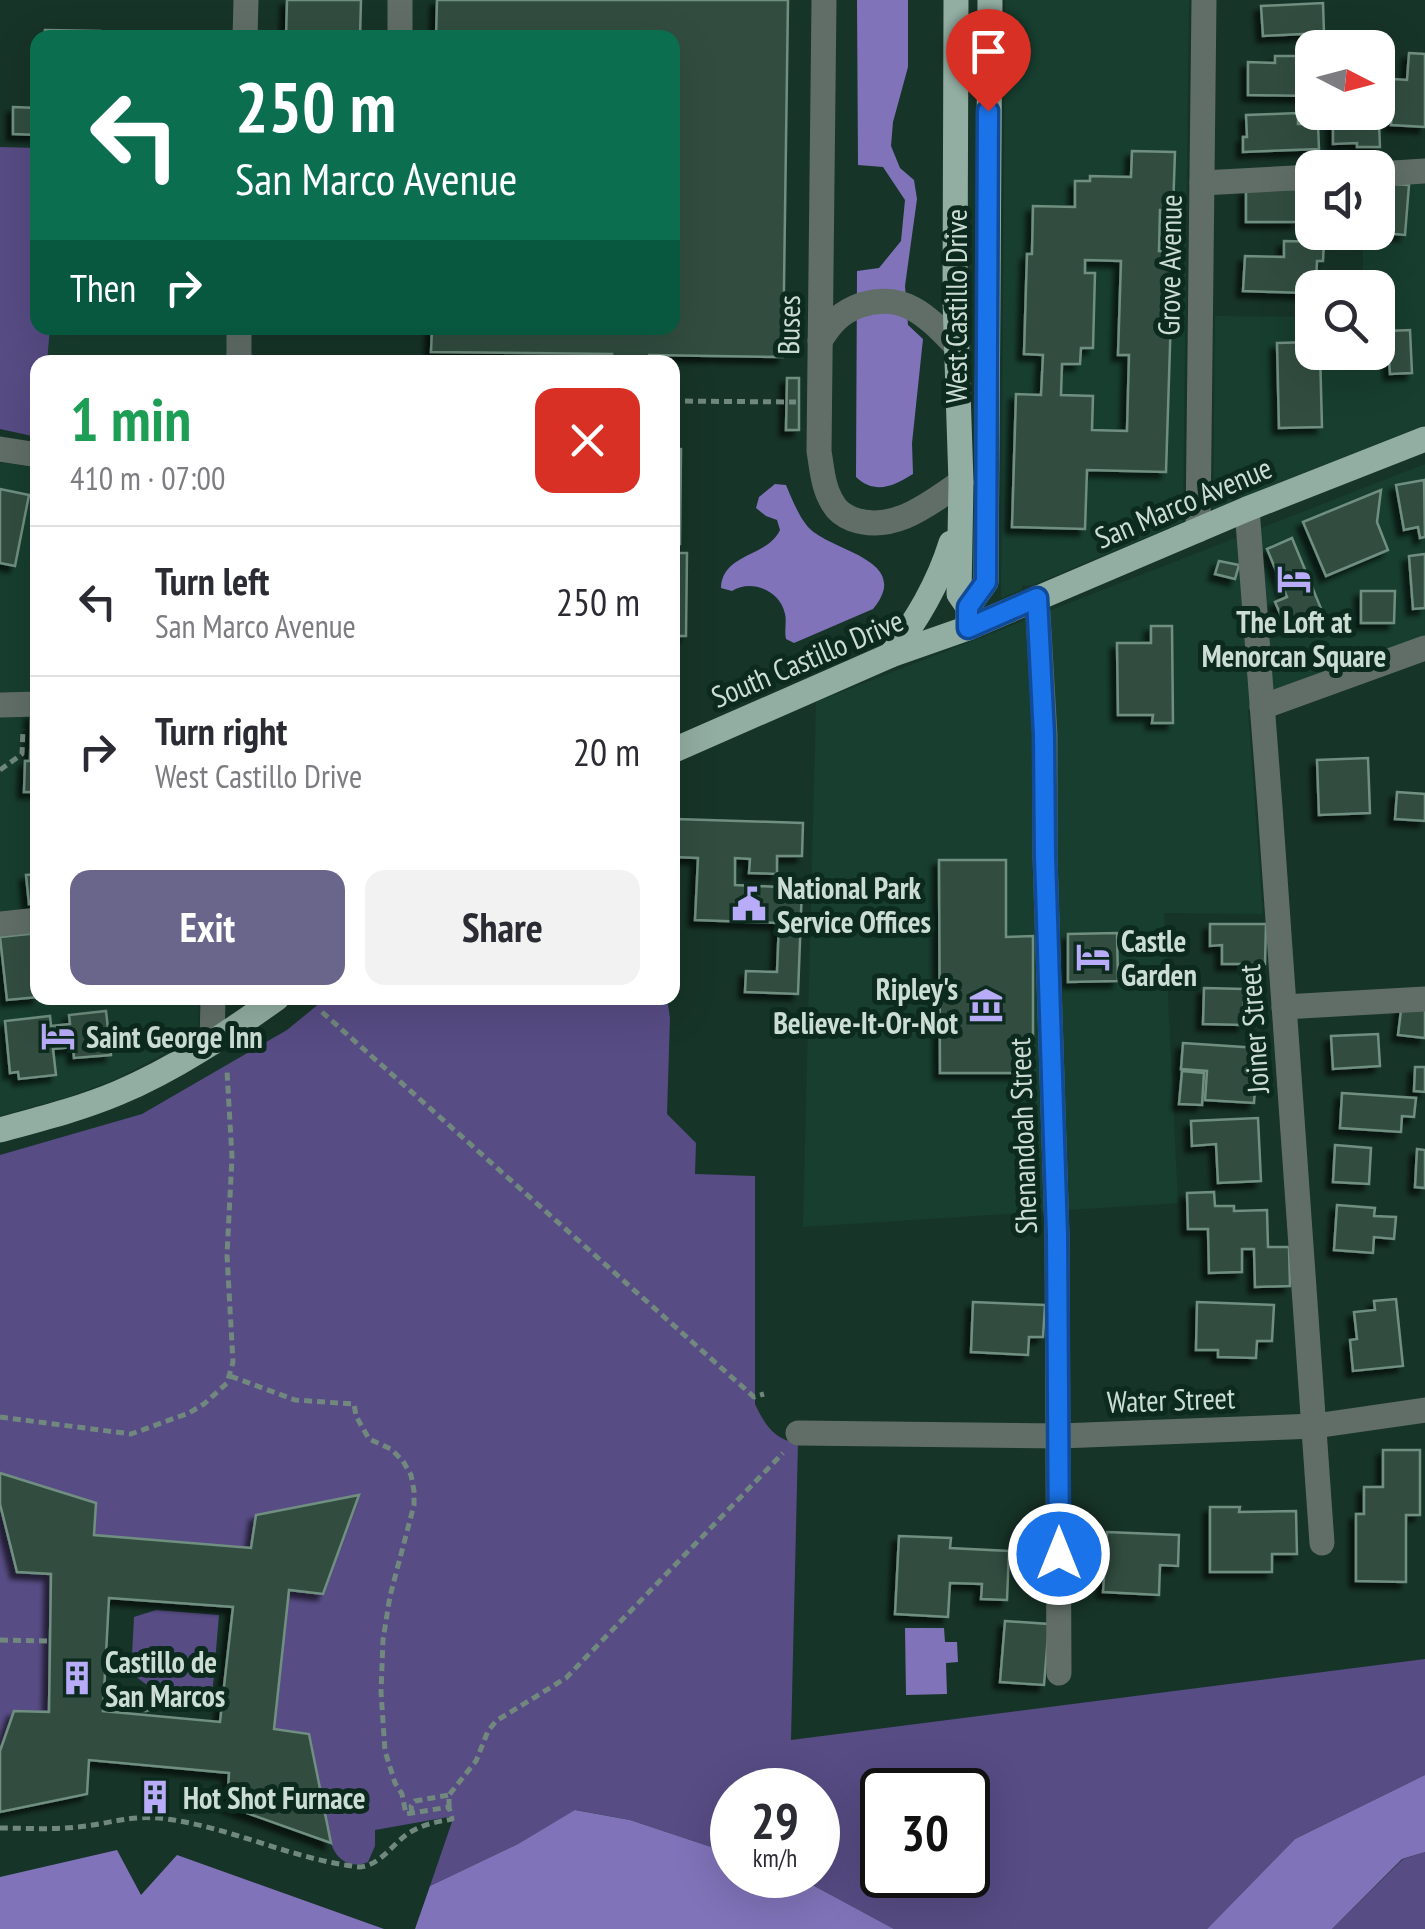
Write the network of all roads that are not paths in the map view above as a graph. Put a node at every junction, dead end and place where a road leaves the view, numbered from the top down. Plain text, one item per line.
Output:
1 (246, 0) edge
2 (400, 0) edge
3 (824, 0) edge
4 (953, 0) edge
5 (990, 0) edge
6 (1204, 0) edge
7 (245, 30) edge
8 (400, 30) edge
9 (1425, 172) edge
10 (1395, 173) edge
11 (1295, 178) edge
12 (1202, 182) junction
13 (820, 341) junction
14 (957, 347) junction
15 (1425, 439) edge
16 (0, 449) edge
17 (30, 454) edge
18 (961, 482) junction
19 (1247, 510) junction
20 (960, 514) junction
21 (1198, 530) junction
22 (1037, 598) junction
23 (968, 618) junction
24 (1425, 648) edge
25 (891, 656) junction
26 (1262, 707) junction
27 (680, 748) edge
28 (30, 921) edge
29 (0, 924) edge
30 (1425, 999) edge
31 (213, 1005) edge
32 (266, 1005) edge
33 (1284, 1007) junction
34 (212, 1043) junction
35 (0, 1130) edge
36 (1425, 1410) edge
37 (1314, 1426) junction
38 (804, 1433) road end
39 (1060, 1436) junction
40 (1322, 1543) dead end
41 (1058, 1673) dead end

1 - 7 street
2 - 8 street
3 - 13 street, Buses
4 - 14 main road, West Castillo Drive
5 - 23 main road, West Castillo Drive
6 - 12 street, Grove Avenue
9 - 10 street
11 - 12 street
12 - 21 street, Grove Avenue
13 - 14 street
13 - 18 street, Buses
14 - 18 main road, West Castillo Drive
15 - 19 main road, San Marco Avenue
16 - 17 street
18 - 20 main road, West Castillo Drive
19 - 21 main road, San Marco Avenue
19 - 26 street, Joiner Street
20 - 23 main road, West Castillo Drive
20 - 25 main road
21 - 22 main road, San Marco Avenue
22 - 23 main road, San Marco Avenue
22 - 39 street, Shenandoah Street
23 - 25 main road, South Castillo Drive
24 - 26 street
25 - 27 main road, South Castillo Drive
26 - 33 street, Joiner Street
28 - 29 street
30 - 33 street
31 - 34 street
32 - 34 main road
33 - 37 street, Joiner Street
34 - 35 main road
36 - 37 street, Water Street
37 - 39 street, Water Street
37 - 40 street, Joiner Street
38 - 39 street, Water Street
39 - 41 street, Shenandoah Street

